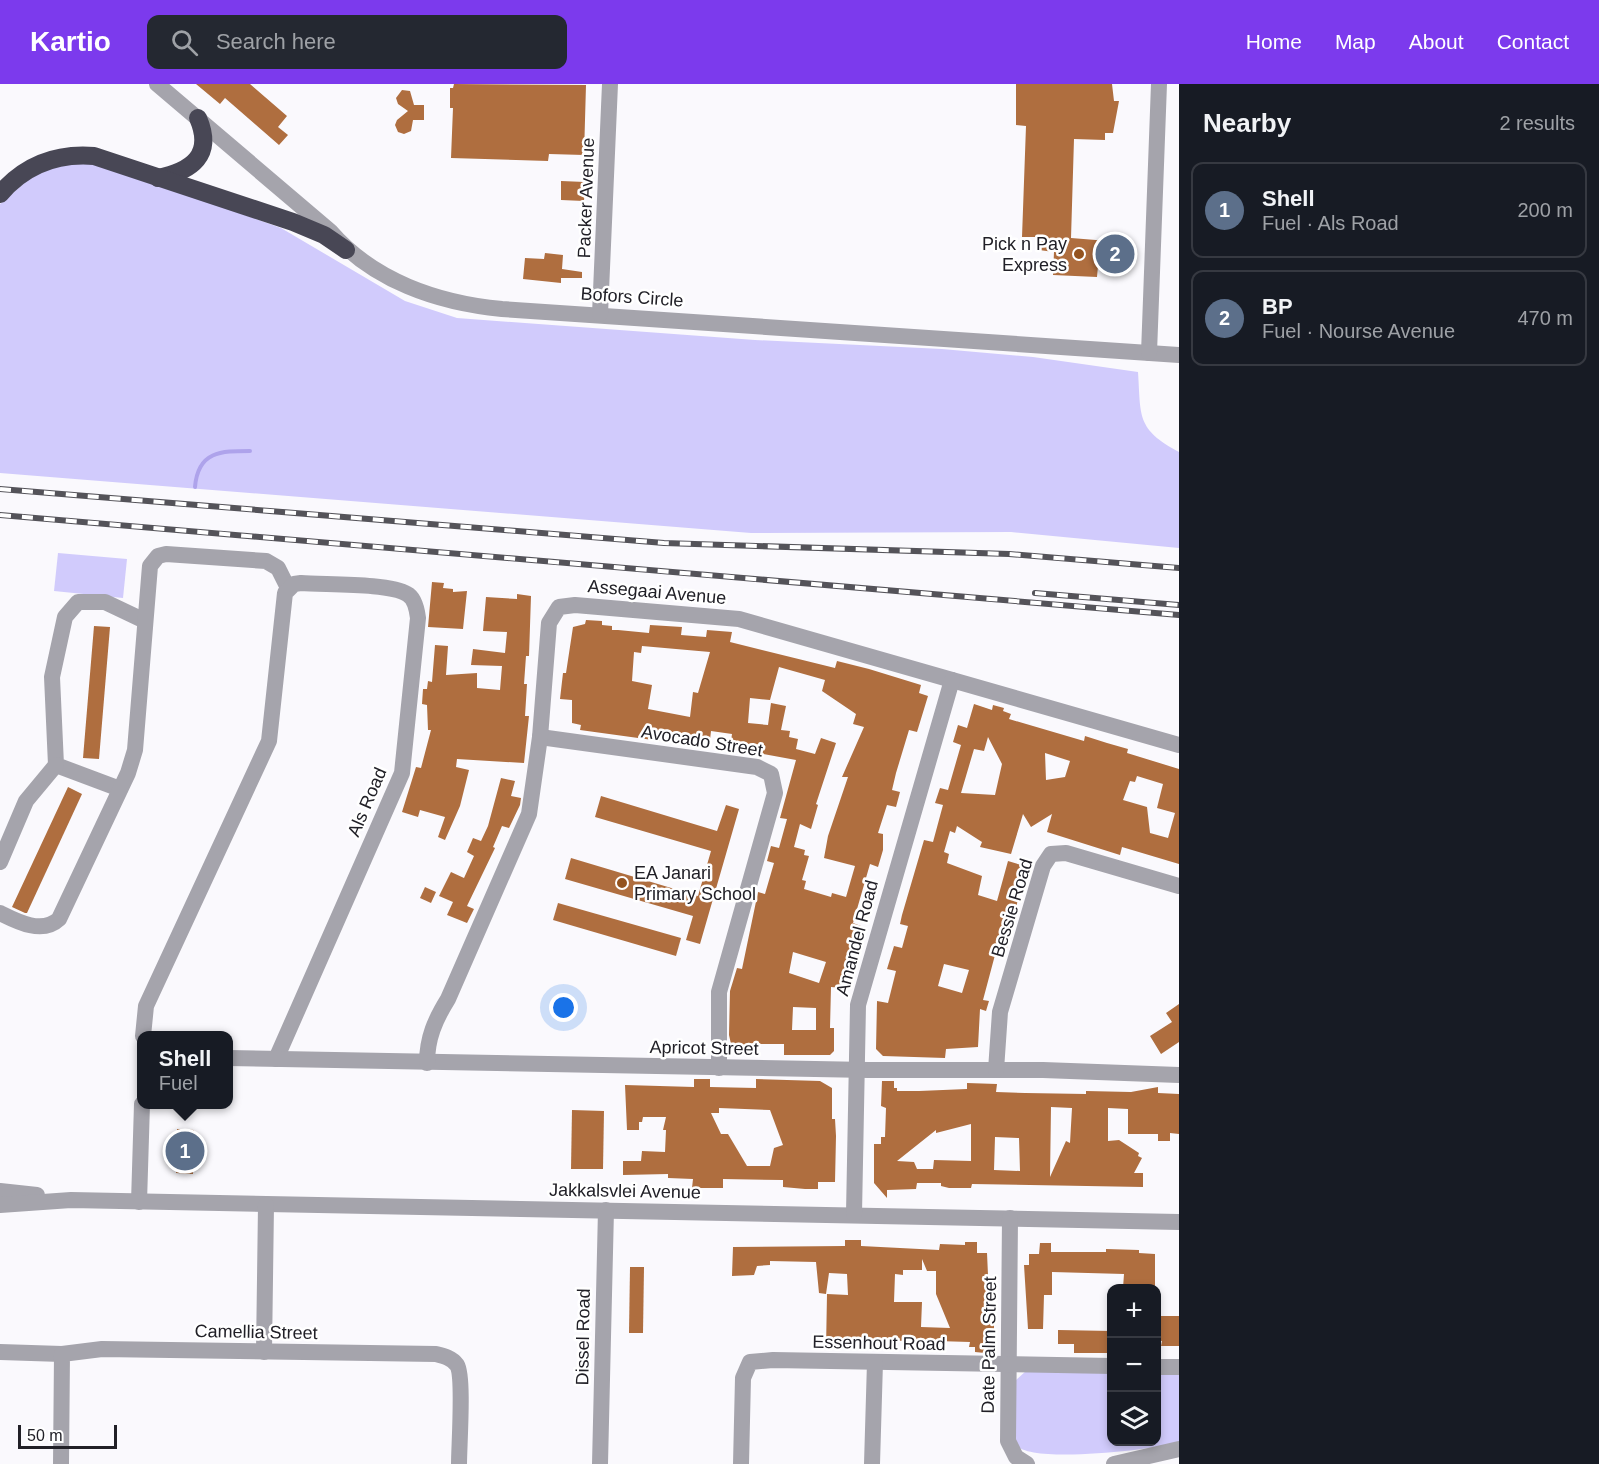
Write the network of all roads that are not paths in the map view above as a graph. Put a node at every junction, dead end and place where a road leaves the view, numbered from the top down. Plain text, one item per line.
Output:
1 (157, 84) edge
2 (610, 84) edge
3 (1160, 84) edge
4 (198, 118) junction
5 (157, 178) junction
6 (0, 194) edge
7 (346, 250) junction
8 (600, 314) junction
9 (1149, 353) junction
10 (1179, 356) edge
11 (288, 588) junction
12 (146, 621) junction
13 (952, 680) junction
14 (540, 737) junction
15 (1179, 745) edge
16 (56, 765) junction
17 (120, 789) junction
18 (0, 862) edge
19 (1179, 886) edge
20 (0, 913) edge
21 (143, 1031) edge
22 (233, 1058) edge
23 (276, 1059) junction
24 (427, 1063) junction
25 (719, 1068) junction
26 (857, 1070) junction
27 (996, 1070) junction
28 (1179, 1075) edge
29 (142, 1109) edge
30 (0, 1191) edge
31 (71, 1200) junction
32 (139, 1202) junction
33 (0, 1205) edge
34 (266, 1205) junction
35 (606, 1210) junction
36 (854, 1215) junction
37 (1010, 1218) junction
38 (1179, 1222) edge
39 (0, 1352) edge
40 (264, 1352) junction
41 (62, 1354) junction
42 (875, 1362) junction
43 (1008, 1365) junction
44 (1107, 1366) edge
45 (1161, 1366) edge
46 (1179, 1367) edge
47 (1179, 1449) edge
48 (61, 1464) edge
49 (459, 1464) edge
50 (600, 1464) edge
51 (741, 1464) edge
52 (872, 1464) edge
53 (1027, 1464) edge
54 (1114, 1464) edge

1 - 4 street, Bofors Circle
2 - 8 street, Packer Avenue
3 - 9 street
4 - 5 highway
4 - 7 street, Bofors Circle
5 - 6 highway
5 - 7 highway
7 - 8 street, Bofors Circle
8 - 9 street, Bofors Circle
9 - 10 street, Bofors Circle
11 - 12 street
11 - 21 street
11 - 23 street, Als Road
12 - 16 street
12 - 17 street
13 - 14 street, Assegaai Avenue
13 - 15 street, Assegaai Avenue
13 - 26 street, Amandel Road
14 - 24 street, Assegaai Avenue
14 - 25 street, Avocado Street
16 - 17 street
16 - 18 street
17 - 20 street
19 - 27 street, Bessie Road
22 - 23 street, Apricot Street
23 - 24 street, Apricot Street
24 - 25 street, Apricot Street
25 - 26 street, Apricot Street
26 - 27 street, Apricot Street
26 - 36 street, Amandel Road
27 - 28 street, Apricot Street
29 - 32 street
30 - 31 street, Jakkalsvlei Avenue
31 - 32 street, Jakkalsvlei Avenue
31 - 33 street, Jakkalsvlei Avenue
32 - 34 street, Jakkalsvlei Avenue
34 - 35 street, Jakkalsvlei Avenue
34 - 40 street
35 - 36 street, Jakkalsvlei Avenue
35 - 50 street, Dissel Road
36 - 37 street, Jakkalsvlei Avenue
37 - 38 street, Jakkalsvlei Avenue
37 - 43 street, Date Palm Street
39 - 41 street, Camellia Street
40 - 41 street, Camellia Street
40 - 49 street, Camellia Street
41 - 48 street
42 - 43 street, Essenhout Road
42 - 51 street, Essenhout Road
42 - 52 street
43 - 44 street, Essenhout Road
43 - 53 street, Date Palm Street
45 - 46 street
47 - 54 street

